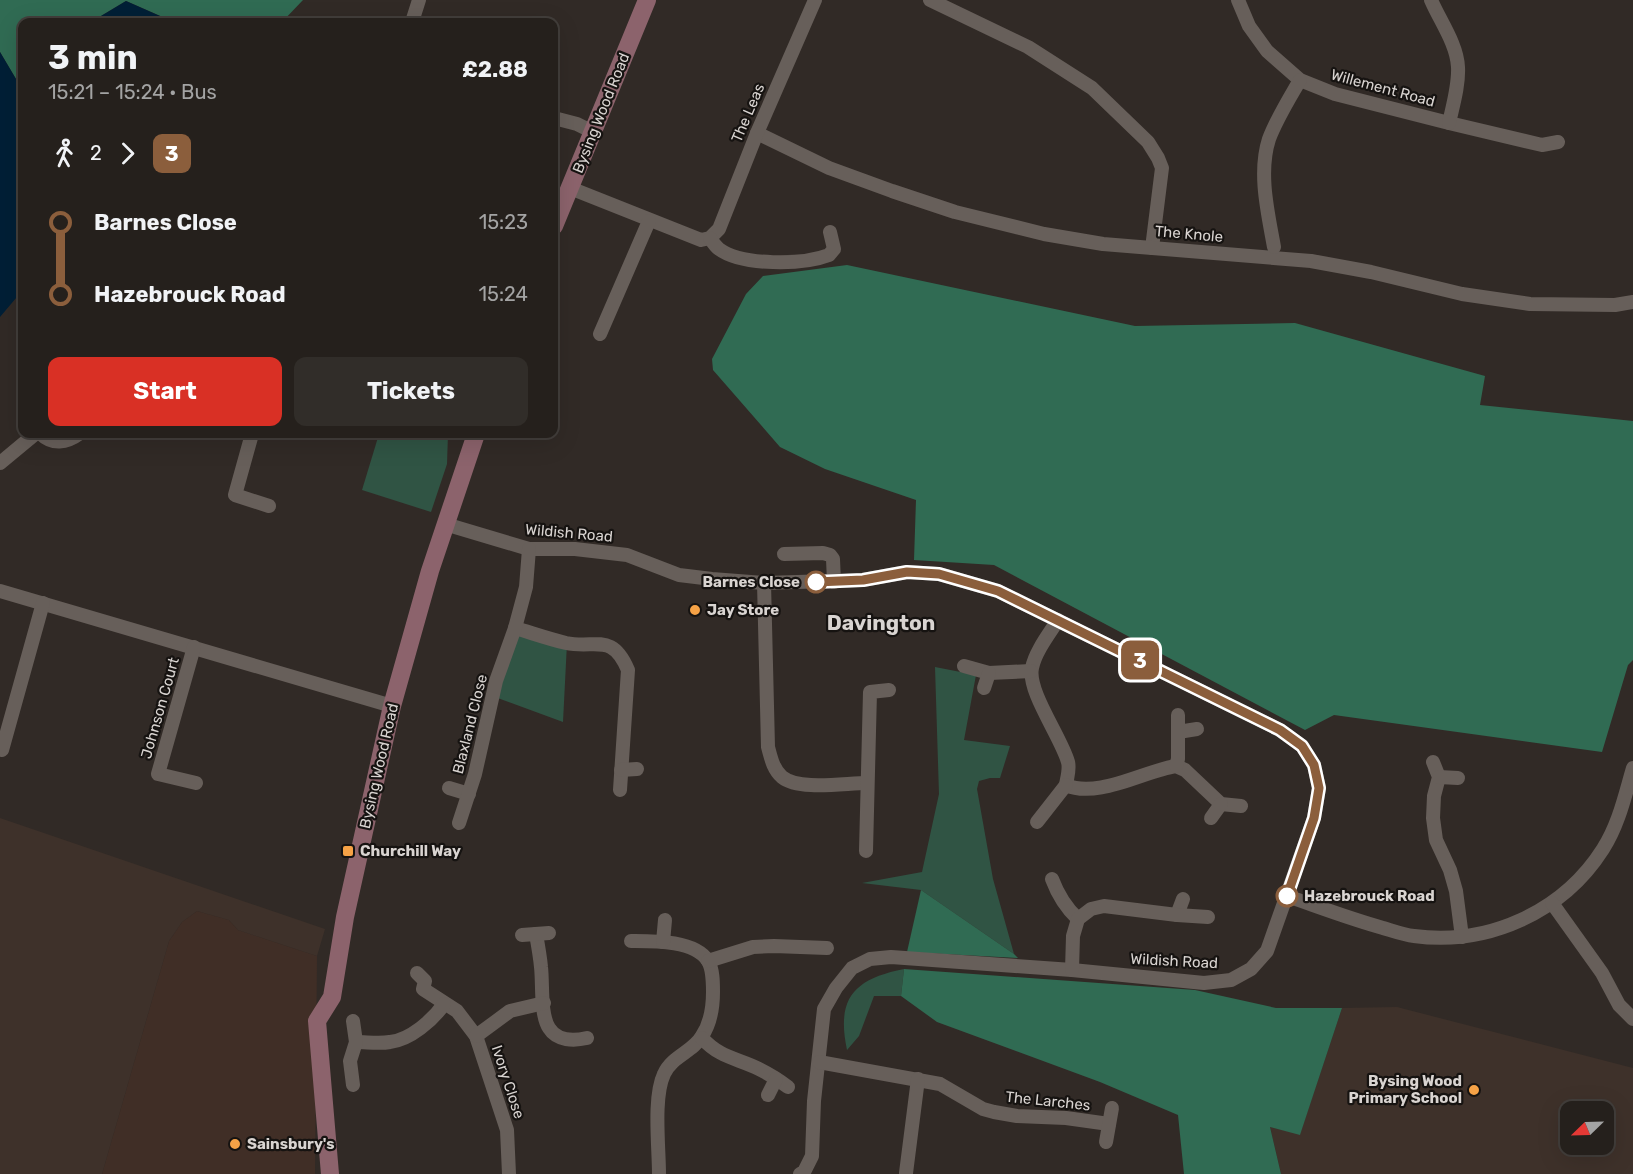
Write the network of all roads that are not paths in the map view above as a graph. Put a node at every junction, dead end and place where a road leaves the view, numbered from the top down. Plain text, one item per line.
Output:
1 (419, 0) edge
2 (647, 0) edge
3 (815, 0) edge
4 (930, 0) edge
5 (1238, 0) edge
6 (1431, 0) edge
7 (413, 18) edge
8 (1300, 80) junction
9 (558, 119) edge
10 (1449, 123) junction
11 (593, 132) junction
12 (757, 133) junction
13 (1558, 141) dead end
14 (570, 188) junction
15 (558, 216) edge
16 (649, 221) junction
17 (830, 232) dead end
18 (710, 238) junction
19 (1274, 247) dead end
20 (1152, 248) junction
21 (1633, 302) edge
22 (600, 334) dead end
23 (30, 438) edge
24 (46, 438) edge
25 (73, 438) edge
26 (251, 438) edge
27 (473, 438) edge
28 (0, 463) edge
29 (269, 506) dead end
30 (445, 524) junction
31 (529, 549) junction
32 (784, 554) dead end
33 (834, 582) junction
34 (764, 583) junction
35 (0, 591) edge
36 (43, 603) junction
37 (1058, 620) junction
38 (515, 628) junction
39 (195, 647) junction
40 (964, 666) dead end
41 (1031, 671) junction
42 (989, 673) junction
43 (984, 688) dead end
44 (889, 690) dead end
45 (392, 706) junction
46 (1178, 715) dead end
47 (1197, 729) dead end
48 (1178, 732) junction
49 (6, 751) edge
50 (1433, 762) dead end
51 (1176, 766) junction
52 (1633, 768) edge
53 (637, 769) dead end
54 (621, 770) junction
55 (1439, 777) junction
56 (1458, 778) dead end
57 (196, 783) dead end
58 (867, 783) junction
59 (1066, 785) junction
60 (449, 788) dead end
61 (620, 790) dead end
62 (469, 794) junction
63 (1221, 804) junction
64 (1241, 806) dead end
65 (1211, 818) dead end
66 (1037, 822) dead end
67 (459, 824) dead end
68 (866, 851) dead end
69 (1052, 879) dead end
70 (1287, 896) junction
71 (1183, 899) dead end
72 (1552, 903) junction
73 (1177, 915) junction
74 (1208, 917) dead end
75 (1078, 919) junction
76 (665, 920) dead end
77 (536, 934) dead end
78 (1462, 937) junction
79 (631, 941) dead end
80 (663, 942) junction
81 (827, 948) dead end
82 (708, 961) junction
83 (1072, 970) junction
84 (417, 974) dead end
85 (544, 1003) junction
86 (444, 1004) junction
87 (1633, 1019) edge
88 (353, 1021) dead end
89 (476, 1036) junction
90 (587, 1038) dead end
91 (702, 1038) junction
92 (356, 1042) junction
93 (819, 1062) junction
94 (776, 1078) junction
95 (918, 1079) junction
96 (353, 1084) dead end
97 (788, 1087) dead end
98 (768, 1095) dead end
99 (1112, 1108) dead end
100 (1109, 1124) junction
101 (1106, 1142) dead end
102 (906, 1173) edge
103 (330, 1174) edge
104 (509, 1174) edge
105 (659, 1174) edge
106 (800, 1174) edge

1 - 7 street
2 - 11 street, Bysing Wood Road
3 - 12 street, The Leas
4 - 20 street
5 - 8 street, Willement Road
6 - 10 street
8 - 10 street, Willement Road
8 - 19 street
9 - 11 street
10 - 13 street, Willement Road
11 - 14 street, Bysing Wood Road
12 - 18 street, The Leas
12 - 20 street, The Knole
14 - 15 street, Bysing Wood Road
14 - 16 street
16 - 18 street
16 - 22 street
17 - 18 street
20 - 21 street, The Knole
23 - 28 street
24 - 25 street
26 - 29 street
27 - 30 street, Bysing Wood Road
30 - 31 street, Wildish Road
30 - 45 street, Bysing Wood Road
31 - 34 street, Wildish Road
31 - 38 street, Blaxland Close
32 - 33 street
33 - 34 street, Wildish Road
33 - 37 street, Wildish Road
34 - 58 street
35 - 36 street
36 - 39 street
36 - 49 street
37 - 41 street
37 - 70 street, Wildish Road
38 - 54 street
38 - 62 street, Blaxland Close
39 - 45 street
39 - 57 street, Johnson Court
40 - 42 street
41 - 42 street
41 - 59 street
42 - 43 street
44 - 58 street
45 - 103 street, Bysing Wood Road
46 - 48 street
47 - 48 street
48 - 51 street
50 - 55 street
51 - 59 street
51 - 63 street
52 - 72 street
53 - 54 street
54 - 61 street
55 - 56 street
55 - 78 street
58 - 68 street
59 - 66 street
60 - 62 street, Blaxland Close
62 - 67 street, Blaxland Close
63 - 64 street
63 - 65 street
69 - 75 street
70 - 78 street
70 - 83 street, Wildish Road
71 - 73 street
72 - 78 street
72 - 87 street
73 - 74 street
73 - 75 street
75 - 83 street
76 - 80 street
77 - 85 street
79 - 80 street
80 - 82 street
81 - 82 street
82 - 91 street
83 - 93 street, Wildish Road
84 - 86 street, Ivory Close
85 - 89 street, Ivory Close
85 - 90 street
86 - 89 street, Ivory Close
86 - 92 street
88 - 92 street
89 - 104 street, Ivory Close
91 - 94 street
91 - 105 street
92 - 96 street
93 - 95 street, The Larches
93 - 106 street, Wildish Road
94 - 97 street
94 - 98 street
95 - 100 street, The Larches
95 - 102 street
99 - 100 street, The Larches
100 - 101 street, The Larches

